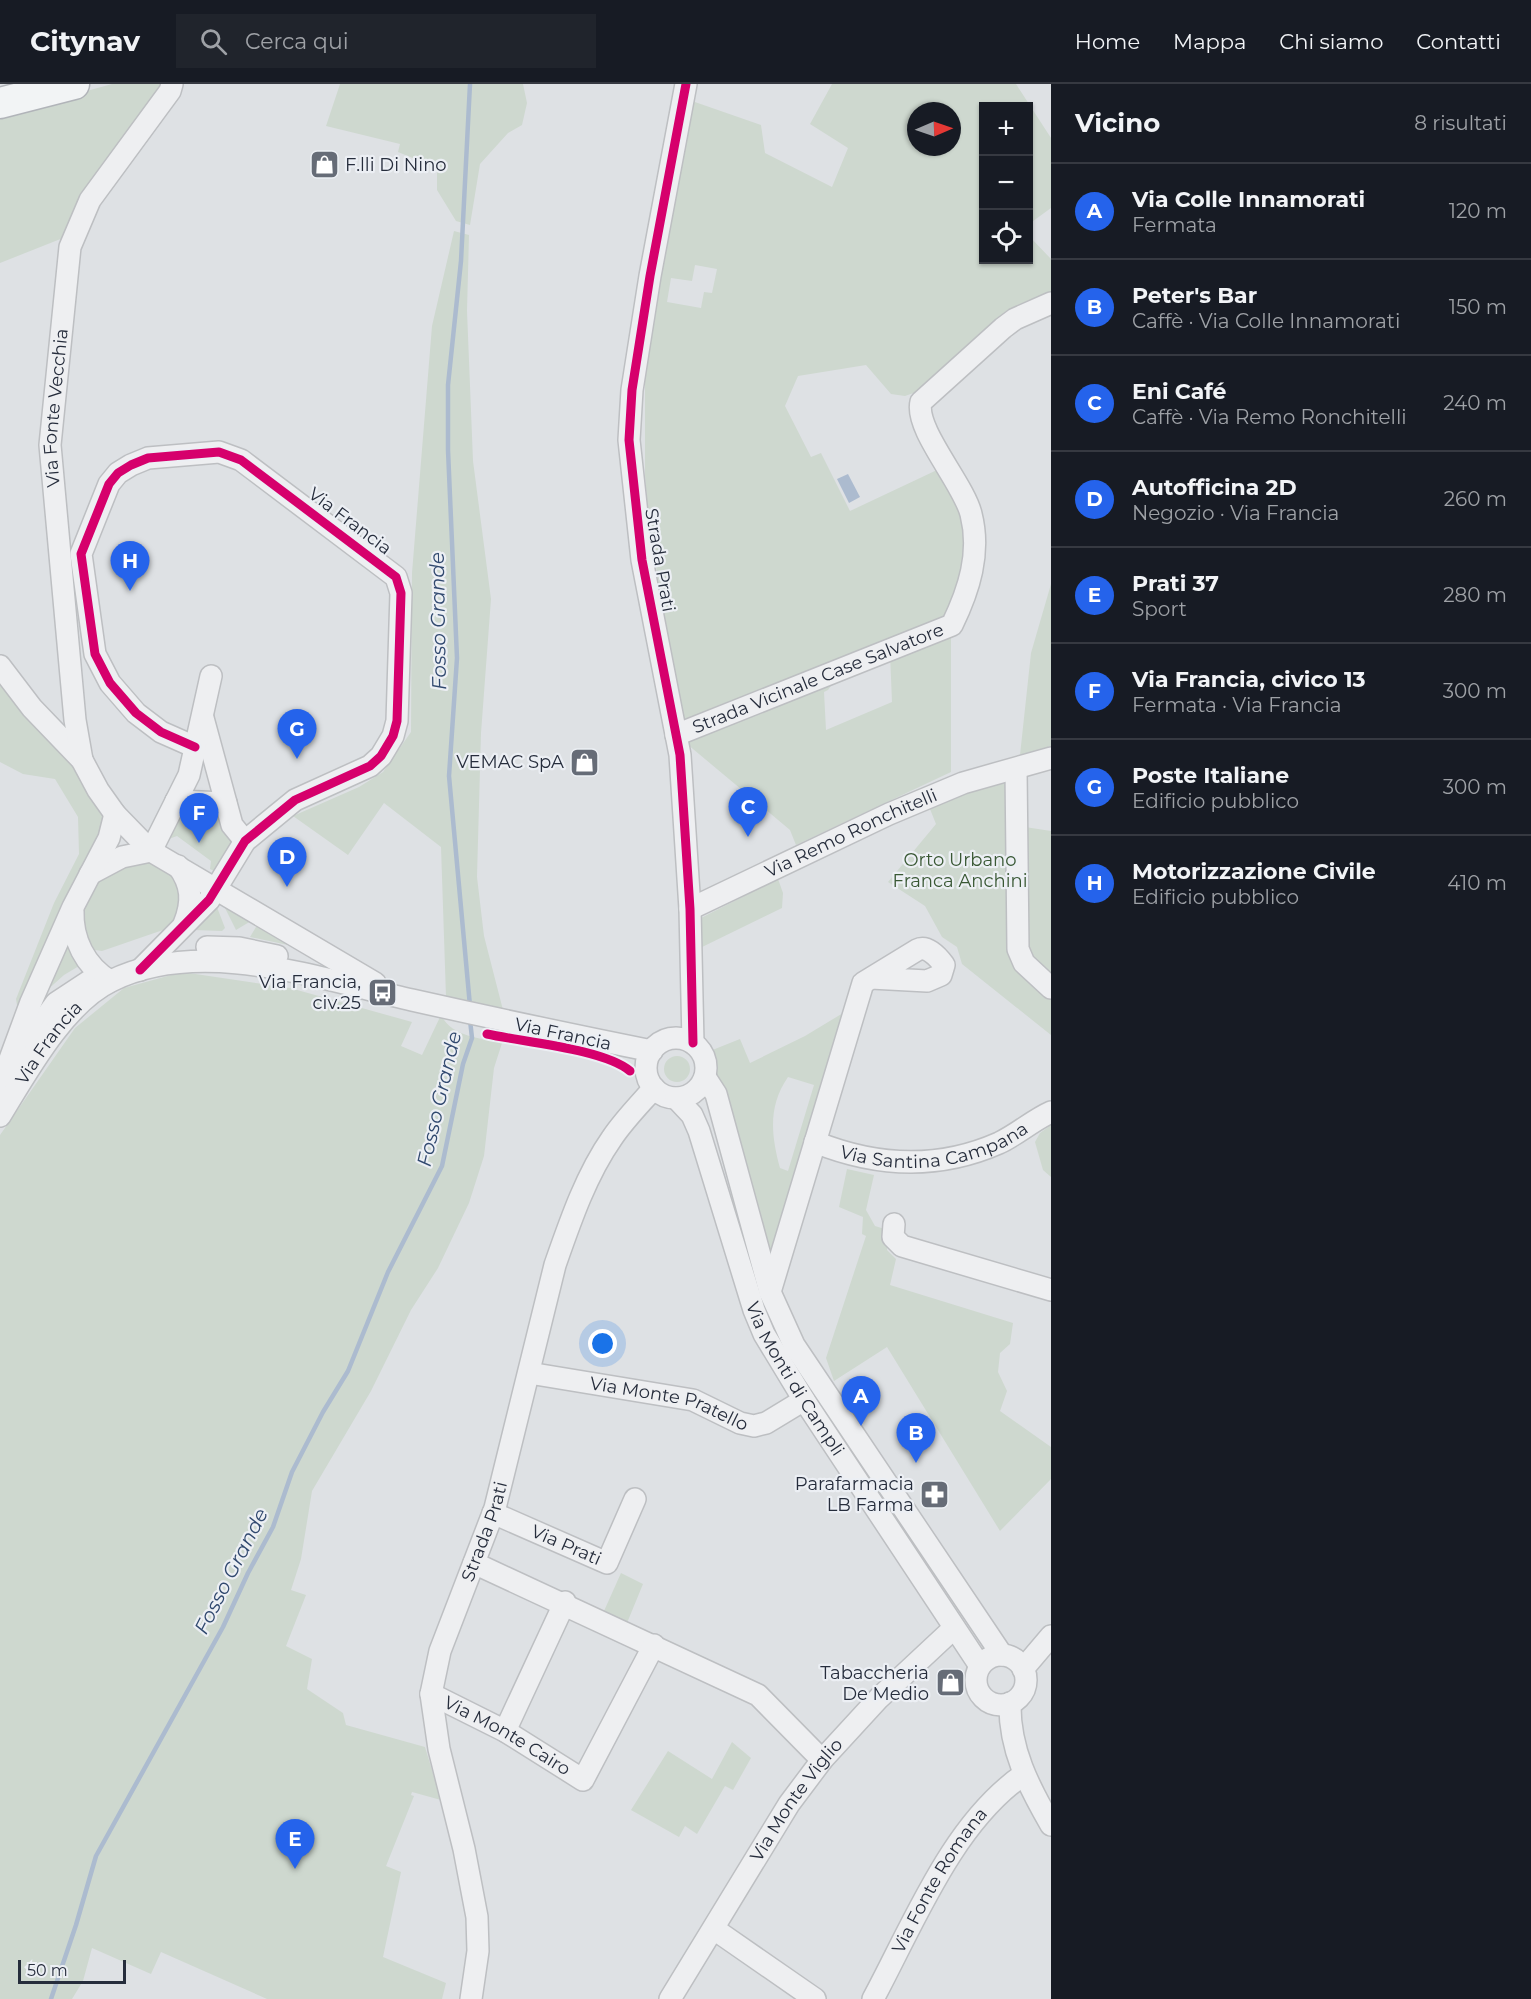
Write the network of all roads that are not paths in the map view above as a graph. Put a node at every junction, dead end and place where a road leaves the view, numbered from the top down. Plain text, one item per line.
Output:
1 (74, 84) edge
2 (172, 84) edge
3 (686, 84) edge
4 (0, 103) edge
5 (1051, 303) edge
6 (0, 666) edge
7 (211, 676) dead end
8 (202, 717) junction
9 (676, 735) junction
10 (195, 747) junction
11 (1051, 759) edge
12 (82, 760) junction
13 (1016, 769) junction
14 (176, 801) junction
15 (226, 803) junction
16 (115, 814) junction
17 (245, 841) junction
18 (151, 851) junction
19 (178, 866) junction
20 (90, 874) junction
21 (218, 888) junction
22 (73, 907) junction
23 (690, 909) junction
24 (182, 927) junction
25 (239, 948) junction
26 (155, 953) junction
27 (221, 960) junction
28 (140, 970) junction
29 (105, 978) junction
30 (871, 978) dead end
31 (366, 988) junction
32 (1051, 988) edge
33 (411, 999) junction
34 (692, 999) junction
35 (693, 1043) junction
36 (658, 1046) junction
37 (9, 1067) junction
38 (705, 1077) junction
39 (0, 1086) edge
40 (654, 1088) junction
41 (676, 1098) junction
42 (1051, 1112) edge
43 (0, 1116) edge
44 (815, 1142) junction
45 (894, 1224) dead end
46 (1051, 1290) edge
47 (770, 1292) junction
48 (529, 1373) junction
49 (804, 1400) junction
50 (635, 1499) dead end
51 (493, 1513) junction
52 (474, 1563) junction
53 (564, 1602) junction
54 (954, 1628) junction
55 (1051, 1636) edge
56 (654, 1645) junction
57 (1002, 1655) junction
58 (980, 1666) junction
59 (1023, 1669) junction
60 (431, 1694) junction
61 (1010, 1703) junction
62 (505, 1731) junction
63 (822, 1760) junction
64 (1023, 1775) junction
65 (1051, 1825) edge
66 (714, 1929) junction
67 (471, 1999) edge
68 (670, 1999) edge
69 (815, 1999) edge
70 (873, 1999) edge

1 - 4 highway
2 - 12 street, Via Fonte Vecchia
3 - 9 street, Strada Prati
5 - 9 street, Strada Vicinale Case Salvatore
6 - 12 street
7 - 8 street
8 - 10 street
8 - 15 street
9 - 23 street, Strada Prati
10 - 14 street
10 - 17 street, Via Francia
11 - 13 street, Via Remo Ronchitelli
12 - 16 street
13 - 23 street, Via Remo Ronchitelli
13 - 32 street
14 - 15 street
14 - 18 street
15 - 17 street
16 - 18 street, Via Francia
16 - 20 street, Via Francia
17 - 21 street, Via Francia
18 - 19 street, Via Francia
18 - 20 street
19 - 21 street, Via Francia
19 - 24 street, Via Francia
20 - 22 street, Via Francia
21 - 24 street, Via Francia
21 - 33 street, Via Francia
22 - 29 street
22 - 37 street, Via Francia
23 - 34 street, Strada Prati
24 - 26 street, Via Francia
25 - 26 street, Via Francia
25 - 27 street
25 - 31 street, Via Francia
26 - 28 street, Via Francia
26 - 29 street, Via Francia
27 - 28 street, Via Francia
27 - 31 street, Via Francia
28 - 29 street, Via Francia
29 - 37 street, Via Francia
29 - 43 street, Via Francia
30 - 44 street, Via Santina Campana
31 - 33 street, Via Francia
33 - 36 street, Via Francia
34 - 35 street, Strada Prati
34 - 36 street
35 - 36 street
35 - 38 street
36 - 40 street
37 - 39 street, Via Francia
38 - 41 street
38 - 47 street
40 - 41 street
40 - 48 street, Strada Prati
41 - 49 street, Via Monti di Campli
42 - 44 street, Via Santina Campana
44 - 47 street, Via Santina Campana
45 - 46 street
47 - 57 street
48 - 49 street, Via Monte Pratello
48 - 51 street, Strada Prati
49 - 54 street, Via Monti di Campli
50 - 51 street, Via Prati
51 - 52 street, Strada Prati
52 - 53 street
52 - 60 street, Strada Prati
53 - 56 street
53 - 62 street
54 - 58 street, Via Monti di Campli
54 - 63 street, Via Monte Viglio
55 - 59 street
56 - 62 street, Via Monte Cairo
56 - 63 street
57 - 58 street
57 - 59 street
58 - 61 street
59 - 61 street
60 - 62 street, Via Monte Cairo
60 - 67 street, Strada Prati
61 - 64 street
63 - 66 street, Via Monte Viglio
64 - 65 street
64 - 70 street, Via Fonte Romana
66 - 68 street, Via Monte Viglio
66 - 69 street

